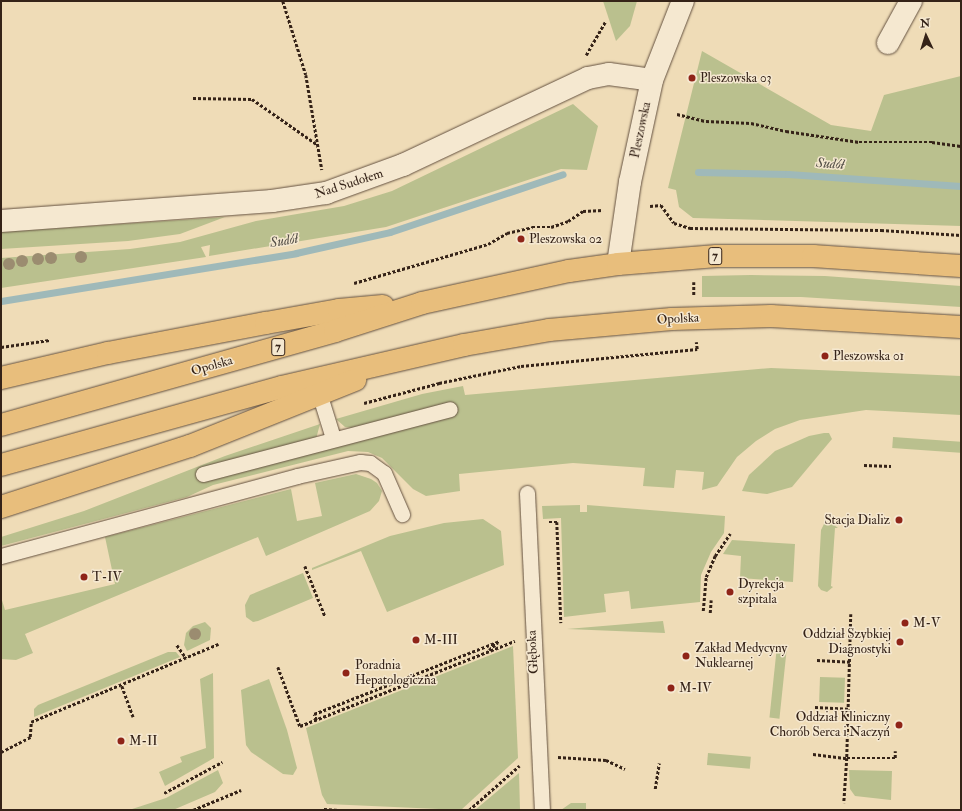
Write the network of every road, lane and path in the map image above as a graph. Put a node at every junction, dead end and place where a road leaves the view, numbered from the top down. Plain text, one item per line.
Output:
1 (283, 1) edge
2 (683, 1) edge
3 (911, 1) edge
4 (606, 22) dead end
5 (888, 43) dead end
6 (582, 62) dead end
7 (652, 80) junction
8 (193, 98) dead end
9 (677, 114) dead end
10 (318, 146) junction
11 (961, 146) edge
12 (323, 177) dead end
13 (654, 206) dead end
14 (590, 211) dead end
15 (1, 221) edge
16 (690, 228) junction
17 (691, 232) dead end
18 (961, 235) edge
19 (488, 244) dead end
20 (618, 264) junction
21 (961, 266) edge
22 (693, 276) dead end
23 (694, 298) dead end
24 (422, 303) junction
25 (961, 327) edge
26 (696, 341) dead end
27 (398, 360) junction
28 (1, 378) edge
29 (320, 396) junction
30 (356, 406) dead end
31 (450, 409) dead end
32 (1, 425) edge
33 (333, 438) junction
34 (864, 464) dead end
35 (1, 465) edge
36 (891, 466) dead end
37 (203, 474) dead end
38 (527, 494) dead end
39 (1, 507) edge
40 (402, 514) dead end
41 (544, 523) dead end
42 (730, 534) dead end
43 (1, 556) edge
44 (305, 566) dead end
45 (711, 600) dead end
46 (703, 611) dead end
47 (710, 613) dead end
48 (852, 614) dead end
49 (325, 616) dead end
50 (561, 623) dead end
51 (517, 640) dead end
52 (499, 641) junction
53 (218, 644) dead end
54 (177, 645) dead end
55 (501, 646) junction
56 (486, 652) junction
57 (186, 658) junction
58 (817, 660) dead end
59 (850, 662) junction
60 (278, 667) dead end
61 (122, 686) junction
62 (815, 707) dead end
63 (848, 709) junction
64 (133, 717) dead end
65 (316, 720) junction
66 (895, 751) dead end
67 (1, 752) edge
68 (813, 754) dead end
69 (558, 757) dead end
70 (847, 758) junction
71 (222, 762) dead end
72 (659, 762) dead end
73 (523, 763) dead end
74 (625, 769) dead end
75 (655, 789) dead end
76 (242, 790) dead end
77 (164, 793) dead end
78 (844, 803) dead end
79 (324, 809) edge
80 (193, 810) edge
81 (339, 810) edge
82 (469, 810) edge
83 (542, 810) edge

1 - 10 path
2 - 7 street, Pleszowska
3 - 5 street
4 - 6 path
7 - 15 street, Nad Sudołem
7 - 20 street, Pleszowska
8 - 10 path
9 - 11 path
10 - 12 path
13 - 16 path
14 - 19 path
16 - 17 path
16 - 18 path
20 - 21 main road, Opolska / 7
20 - 24 main road, Opolska / 7
22 - 23 path
24 - 28 main road, Opolska
24 - 32 main road, Opolska / 7
25 - 27 main road, Opolska
26 - 30 path
27 - 29 main road, Opolska
27 - 35 main road, Opolska
29 - 33 lane
29 - 39 main road, Opolska
31 - 33 lane
33 - 37 lane
34 - 36 path
38 - 83 lane, Głęboka
40 - 43 lane
41 - 50 path
42 - 46 path
44 - 49 path
45 - 47 path
48 - 59 path
51 - 55 path
52 - 55 path
52 - 56 path
52 - 65 path
53 - 57 path
54 - 57 path
55 - 56 path
56 - 65 path
57 - 61 path
58 - 59 path
59 - 63 path
60 - 65 path
61 - 64 path
61 - 67 path
62 - 63 path
63 - 70 path
66 - 70 path
68 - 70 path
69 - 74 path
70 - 78 path
71 - 77 path
72 - 75 path
73 - 82 path
76 - 80 path
79 - 81 path

